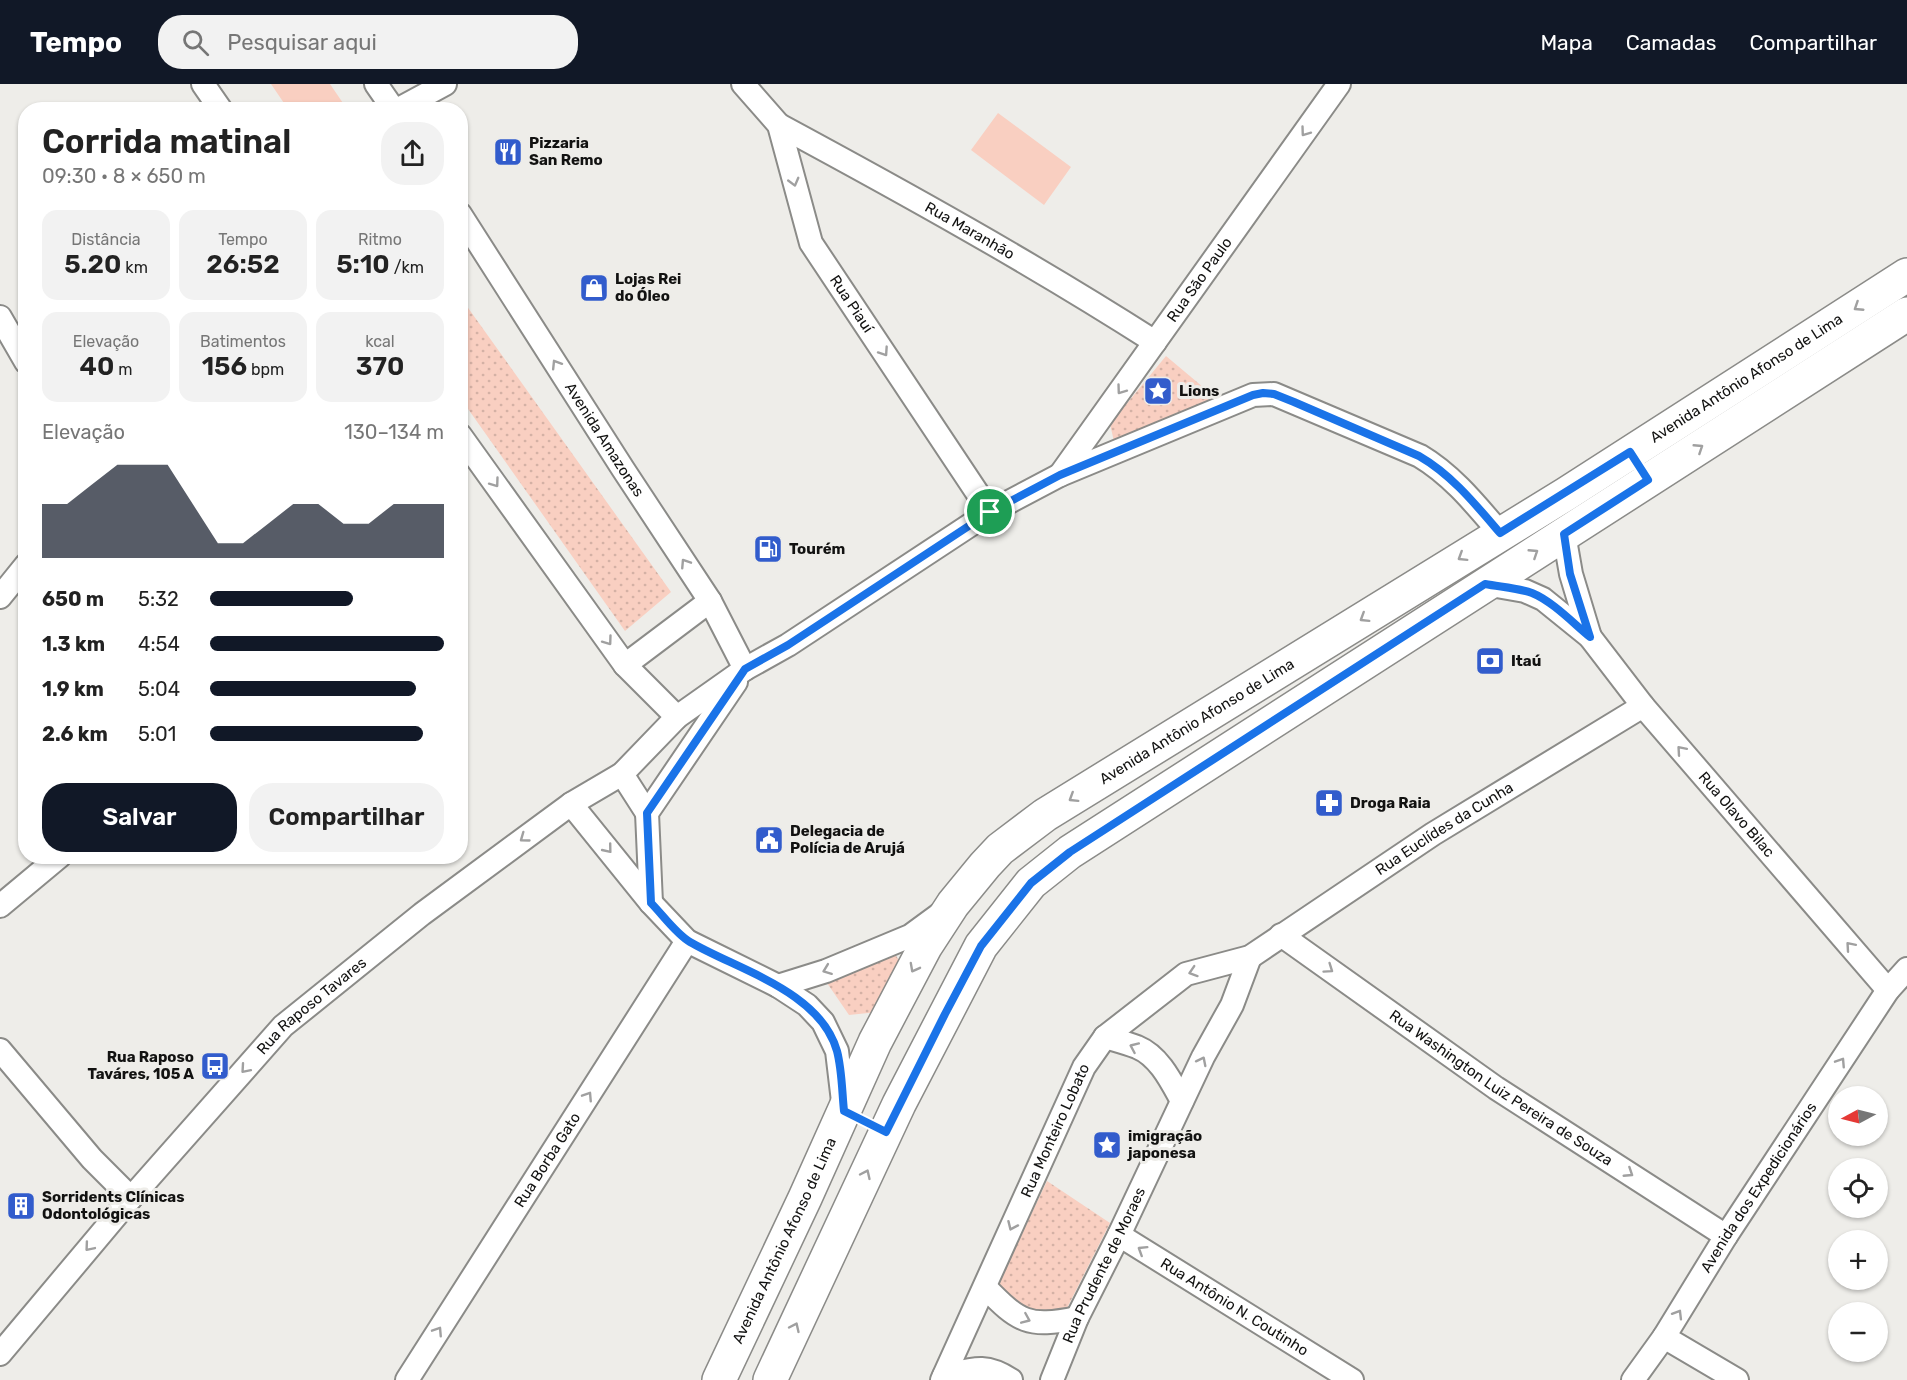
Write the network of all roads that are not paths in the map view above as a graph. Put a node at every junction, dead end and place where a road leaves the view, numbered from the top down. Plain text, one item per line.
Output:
1 (203, 84) edge
2 (375, 84) edge
3 (445, 84) edge
4 (743, 84) edge
5 (1339, 84) edge
6 (215, 102) edge
7 (389, 102) edge
8 (410, 102) edge
9 (779, 125) junction
10 (468, 226) edge
11 (1907, 275) edge
12 (1907, 315) edge
13 (0, 317) edge
14 (1155, 342) junction
15 (18, 348) edge
16 (468, 446) edge
17 (1630, 452) junction
18 (1060, 475) junction
19 (1648, 480) junction
20 (990, 512) junction
21 (1500, 533) junction
22 (1564, 534) junction
23 (18, 575) edge
24 (1485, 584) junction
25 (1414, 587) junction
26 (0, 597) edge
27 (710, 601) junction
28 (1432, 619) junction
29 (1590, 637) junction
30 (625, 665) junction
31 (745, 669) junction
32 (1643, 706) junction
33 (677, 717) junction
34 (622, 774) junction
35 (571, 804) junction
36 (647, 813) junction
37 (1045, 815) junction
38 (1070, 852) junction
39 (50, 864) edge
40 (651, 903) junction
41 (953, 904) junction
42 (0, 906) edge
43 (1281, 935) junction
44 (687, 941) junction
45 (1250, 957) junction
46 (1907, 969) edge
47 (778, 986) junction
48 (1888, 990) junction
49 (1105, 1037) junction
50 (0, 1050) edge
51 (1182, 1101) junction
52 (844, 1111) junction
53 (886, 1132) junction
54 (131, 1198) junction
55 (1119, 1236) junction
56 (1726, 1236) junction
57 (985, 1287) junction
58 (1077, 1318) junction
59 (1664, 1337) junction
60 (0, 1354) edge
61 (943, 1378) edge
62 (406, 1380) edge
63 (719, 1380) edge
64 (770, 1380) edge
65 (1011, 1380) edge
66 (1052, 1380) edge
67 (1352, 1380) edge
68 (1633, 1380) edge
69 (1737, 1380) edge

1 - 6 street
2 - 7 street
3 - 8 street
4 - 9 street, Rua Piauí
5 -> 14 street, Rua São Paulo
9 - 14 street, Rua Maranhão
9 -> 20 street, Rua Piauí
27 -> 10 street, Avenida Amazonas
11 -> 17 main road, Avenida Antônio Afonso de Lima
19 -> 12 main road
13 - 15 street
14 -> 18 street, Rua São Paulo
16 -> 30 street
17 - 19 main road
17 - 21 main road, Avenida Antônio Afonso de Lima
18 - 20 street, Rua Raposo Tavares
18 - 21 street
19 - 22 main road
20 - 31 street, Rua Raposo Tavares
21 -> 25 main road, Avenida Antônio Afonso de Lima
24 -> 22 main road
22 - 29 street, Rua Olavo Bilac
23 - 26 street
24 - 28 main road
24 - 29 street, Rua Olavo Bilac
25 - 28 main road
25 -> 37 main road, Avenida Antônio Afonso de Lima
27 - 30 street
27 - 31 street, Avenida Amazonas
28 - 38 main road
29 - 32 street, Rua Olavo Bilac
30 - 33 street
31 - 33 street, Rua Raposo Tavares
31 - 36 street
32 - 43 street, Rua Euclídes da Cunha
48 -> 32 street, Rua Olavo Bilac
33 - 34 street, Rua Raposo Tavares
34 - 35 street, Rua Raposo Tavares
34 - 36 street
35 -> 40 street
35 -> 54 street, Rua Raposo Tavares
36 - 40 street
37 - 38 main road
37 - 41 main road, Avenida Antônio Afonso de Lima
38 - 53 main road
39 - 42 street
40 - 44 street
41 -> 47 street
41 -> 52 main road, Avenida Antônio Afonso de Lima
43 - 45 street, Rua Euclídes da Cunha
43 -> 56 street, Rua Washington Luiz Pereira de Souza
44 - 47 street
62 -> 44 street, Rua Borba Gato
45 -> 49 street, Rua Monteiro Lobato
51 -> 45 street, Rua Prudente de Moraes
46 - 48 street, Avenida dos Expedicionários
47 - 52 street
56 -> 48 street, Avenida dos Expedicionários
51 -> 49 street
49 -> 57 street, Rua Monteiro Lobato
50 - 54 street
51 - 55 street, Rua Prudente de Moraes
52 - 53 main road
52 - 63 main road, Avenida Antônio Afonso de Lima
64 -> 53 main road
54 -> 60 street, Rua Raposo Tavares
55 - 58 street, Rua Prudente de Moraes
67 -> 55 street, Rua Antônio N. Coutinho
59 -> 56 street, Avenida dos Expedicionários
57 -> 58 street
57 - 61 street, Rua Monteiro Lobato
58 - 66 street, Rua Prudente de Moraes
59 - 68 street, Avenida dos Expedicionários
59 - 69 street
61 - 65 street

